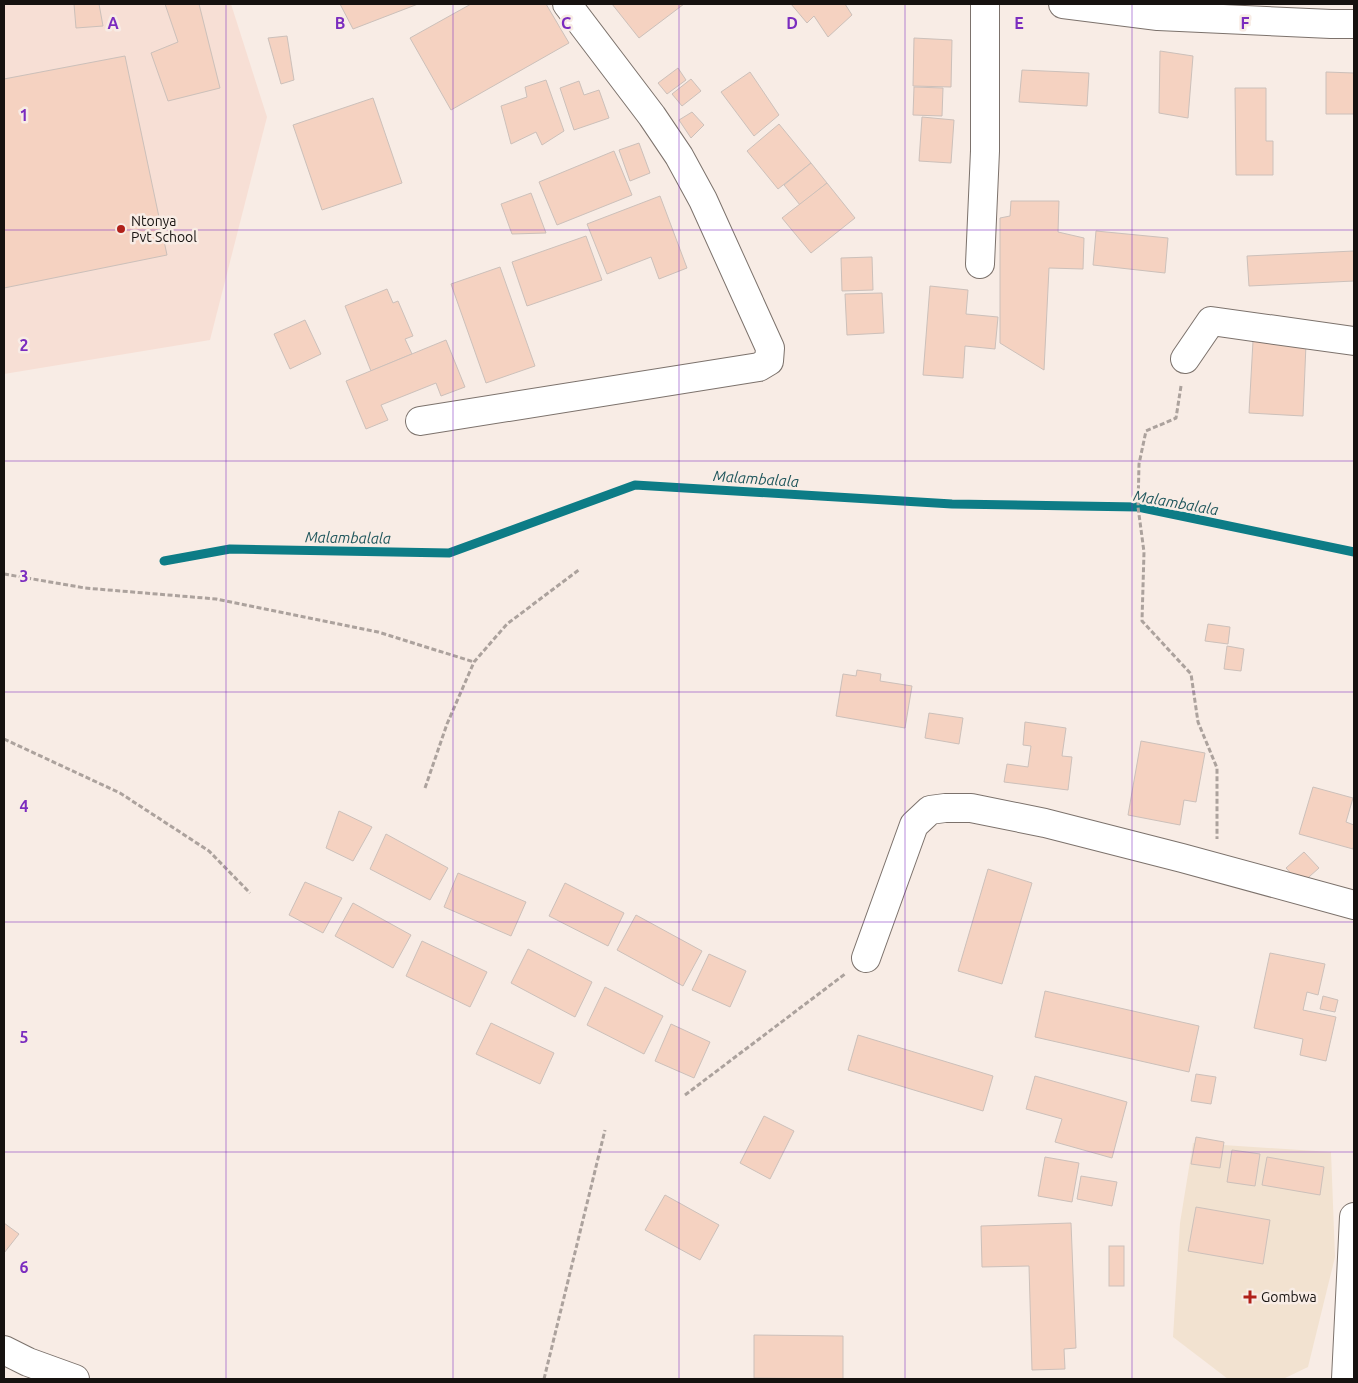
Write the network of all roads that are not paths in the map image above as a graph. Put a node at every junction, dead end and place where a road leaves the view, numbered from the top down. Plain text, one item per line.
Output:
1 (567, 4) edge
2 (985, 4) edge
3 (1062, 4) edge
4 (1158, 10) edge
5 (1354, 24) edge
6 (980, 264) dead end
7 (1354, 341) edge
8 (1185, 359) road end
9 (420, 421) dead end
10 (1354, 905) edge
11 (866, 958) road end
12 (1354, 1217) edge
13 (4, 1350) edge
14 (75, 1379) edge
15 (1346, 1379) edge

1 - 9 street
2 - 6 street
3 - 4 street
4 - 5 street
7 - 8 street
10 - 11 street
12 - 15 street
13 - 14 street

